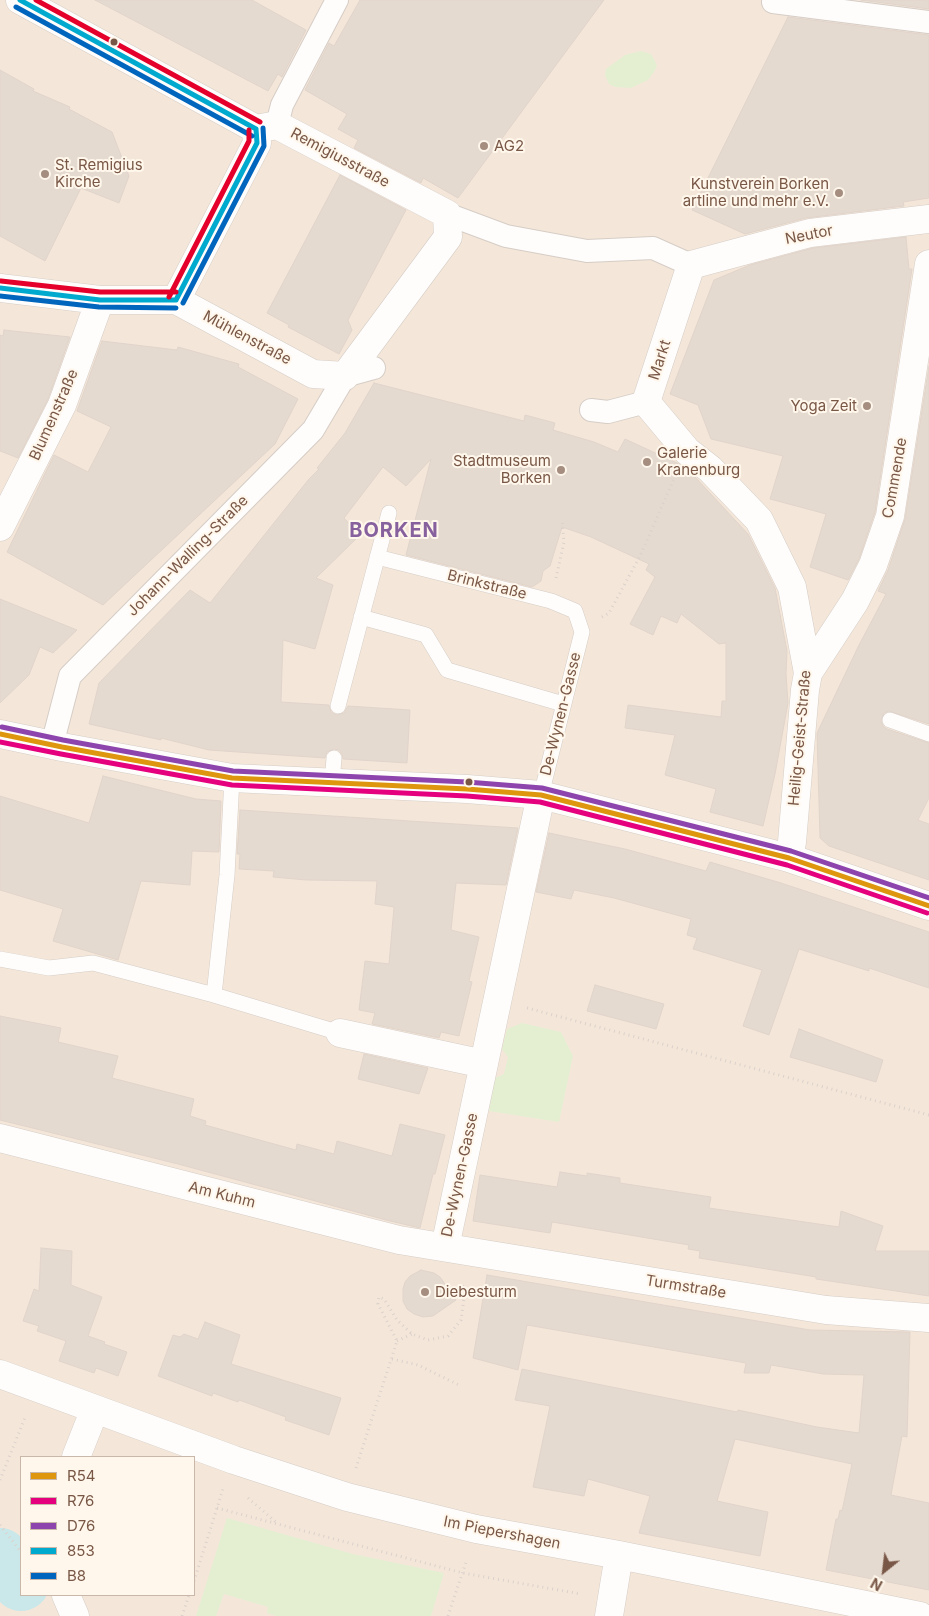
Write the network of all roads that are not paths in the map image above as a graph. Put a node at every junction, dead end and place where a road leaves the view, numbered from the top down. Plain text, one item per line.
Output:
1 (20, 0) edge
2 (337, 0) edge
3 (774, 1) edge
4 (929, 22) edge
5 (267, 127) junction
6 (447, 214) junction
7 (929, 219) edge
8 (929, 264) edge
9 (691, 265) junction
10 (0, 288) edge
11 (100, 300) junction
12 (176, 300) junction
13 (374, 368) dead end
14 (345, 376) junction
15 (646, 402) junction
16 (592, 410) dead end
17 (389, 513) dead end
18 (0, 527) edge
19 (377, 557) junction
20 (362, 617) junction
21 (582, 632) joint
22 (808, 674) junction
23 (564, 704) junction
24 (338, 706) dead end
25 (890, 720) dead end
26 (0, 734) edge
27 (929, 734) edge
28 (52, 745) junction
29 (232, 778) junction
30 (541, 795) junction
31 (789, 858) junction
32 (929, 906) edge
33 (0, 958) edge
34 (214, 994) junction
35 (340, 1033) joint
36 (484, 1064) junction
37 (0, 1138) edge
38 (445, 1247) junction
39 (929, 1318) edge
40 (0, 1374) edge
41 (95, 1409) junction
42 (76, 1456) edge
43 (619, 1554) junction
44 (66, 1596) edge
45 (612, 1603) edge
46 (75, 1616) edge
47 (920, 1616) edge

1 - 5 street, Remigiusstraße
2 - 5 street
3 - 4 street
5 - 6 street, Remigiusstraße
5 - 12 street
6 - 9 street
6 - 14 street
7 - 9 street, Neutor
8 - 22 street, Commende
9 - 15 street, Markt
10 - 11 street, Mühlenstraße
11 - 12 street, Mühlenstraße
11 - 18 street, Blumenstraße
12 - 14 street, Mühlenstraße
13 - 14 street
14 - 28 street, Johann-Walling-Straße
15 - 16 street
15 - 22 street, Heilig-Geist-Straße
17 - 19 lane
19 - 20 lane
19 - 21 lane, Brinkstraße
20 - 23 lane
20 - 24 lane
21 - 23 lane, De-Wynen-Gasse
22 - 31 street, Heilig-Geist-Straße
23 - 30 lane, De-Wynen-Gasse
25 - 27 lane
26 - 28 street
28 - 29 street
29 - 30 street
29 - 34 lane
30 - 31 street
30 - 36 street, De-Wynen-Gasse
31 - 32 street
33 - 34 lane
34 - 35 lane
35 - 36 street
36 - 38 street, De-Wynen-Gasse
37 - 38 street, Am Kuhm
38 - 39 street, Turmstraße
40 - 41 street, Im Piepershagen
41 - 42 street
41 - 43 street, Im Piepershagen
43 - 45 street
43 - 47 street, Im Piepershagen
44 - 46 street

